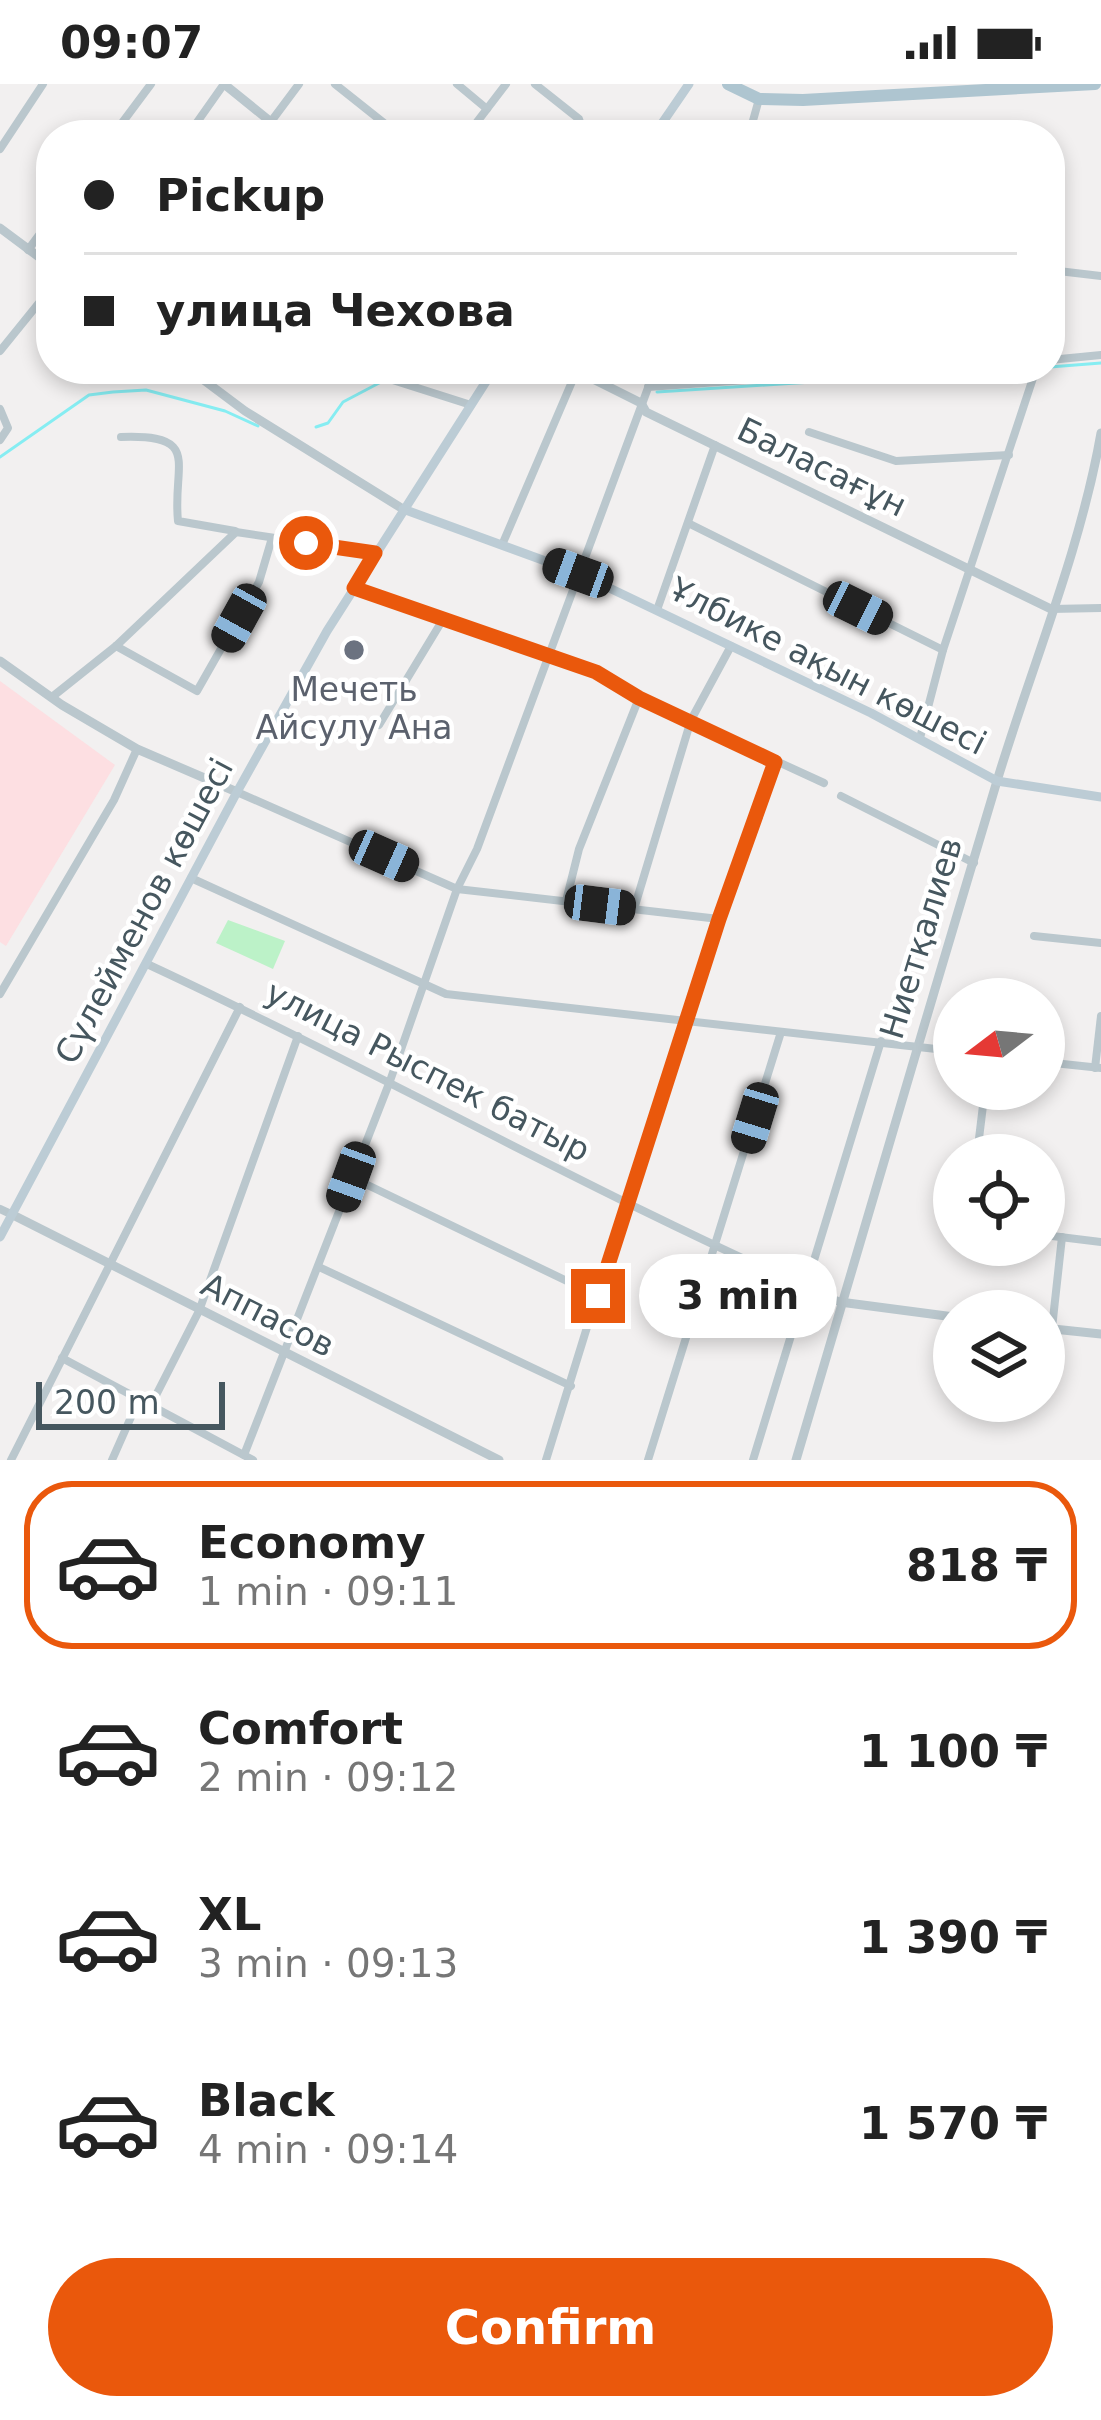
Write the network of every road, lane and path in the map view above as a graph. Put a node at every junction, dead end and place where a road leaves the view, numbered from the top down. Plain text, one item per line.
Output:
1 (43, 84) edge
2 (151, 84) edge
3 (299, 84) edge
4 (335, 84) edge
5 (457, 84) edge
6 (506, 84) edge
7 (535, 84) edge
8 (689, 84) edge
9 (728, 84) edge
10 (1095, 84) edge
11 (229, 86) edge
12 (759, 99) junction
13 (487, 109) junction
14 (124, 120) edge
15 (201, 120) edge
16 (269, 120) edge
17 (272, 120) edge
18 (380, 120) edge
19 (479, 120) edge
20 (576, 120) edge
21 (664, 120) edge
22 (753, 120) edge
23 (0, 149) edge
24 (0, 228) edge
25 (36, 239) edge
26 (28, 250) junction
27 (36, 256) edge
28 (1065, 272) edge
29 (1101, 276) edge
30 (36, 306) edge
31 (1, 347) edge
32 (1101, 356) edge
33 (1065, 359) edge
34 (209, 384) edge
35 (405, 384) edge
36 (484, 384) edge
37 (569, 384) edge
38 (602, 384) edge
39 (649, 384) edge
40 (690, 384) edge
41 (1031, 384) edge
42 (648, 387) junction
43 (641, 404) junction
44 (471, 405) junction
45 (0, 409) edge
46 (808, 432) dead end
47 (1101, 433) edge
48 (121, 437) dead end
49 (0, 440) edge
50 (715, 445) junction
51 (1009, 455) junction
52 (403, 509) junction
53 (688, 523) junction
54 (236, 532) junction
55 (272, 538) junction
56 (502, 545) junction
57 (375, 553) junction
58 (971, 572) junction
59 (578, 573) junction
60 (354, 588) junction
61 (1101, 608) edge
62 (1051, 609) junction
63 (657, 610) junction
64 (442, 621) junction
65 (116, 646) junction
66 (731, 646) junction
67 (944, 650) junction
68 (550, 656) junction
69 (0, 661) edge
70 (52, 697) junction
71 (639, 698) junction
72 (691, 720) junction
73 (380, 725) dead end
74 (920, 738) junction
75 (137, 749) junction
76 (775, 762) junction
77 (997, 781) junction
78 (824, 784) dead end
79 (237, 792) junction
80 (841, 796) dead end
81 (1101, 797) edge
82 (974, 863) junction
83 (191, 878) junction
84 (457, 889) junction
85 (566, 901) junction
86 (634, 909) junction
87 (719, 919) junction
88 (1034, 936) dead end
89 (1101, 943) edge
90 (147, 964) junction
91 (424, 986) junction
92 (0, 994) edge
93 (240, 1007) junction
94 (1101, 1016) edge
95 (687, 1024) junction
96 (781, 1032) junction
97 (298, 1036) junction
98 (881, 1041) junction
99 (916, 1045) junction
100 (933, 1048) edge
101 (1065, 1064) edge
102 (1098, 1068) edge
103 (389, 1081) junction
104 (351, 1177) junction
105 (626, 1201) junction
106 (0, 1210) edge
107 (13, 1215) junction
108 (0, 1237) edge
109 (1065, 1238) edge
110 (1101, 1242) edge
111 (716, 1248) junction
112 (110, 1263) junction
113 (319, 1267) junction
114 (806, 1286) junction
115 (598, 1296) junction
116 (840, 1302) junction
117 (199, 1311) junction
118 (933, 1314) edge
119 (1065, 1330) edge
120 (1101, 1334) edge
121 (284, 1355) junction
122 (62, 1358) junction
123 (571, 1386) junction
124 (139, 1399) junction
125 (151, 1406) junction
126 (249, 1458) edge
127 (10, 1460) edge
128 (112, 1460) edge
129 (499, 1460) edge
130 (546, 1460) edge
131 (648, 1460) edge
132 (753, 1460) edge
133 (796, 1460) edge

1 - 23 street
2 - 14 street
3 - 17 street
4 - 18 street
5 - 13 street
6 - 13 street
7 - 20 street
8 - 21 main road
9 - 12 main road
10 - 12 main road
11 - 15 street
11 - 16 street
12 - 22 street
13 - 19 street
24 - 26 street
25 - 26 street
26 - 27 street
28 - 29 street
30 - 31 street
32 - 33 street
34 - 52 street
35 - 44 street
36 - 44 main road, Сүлейменов көшесі
37 - 56 street
38 - 43 street, Баласағұн
39 - 42 street
40 - 42 street
41 - 51 street
42 - 43 street
43 - 50 street, Баласағұн
43 - 59 street
44 - 52 main road, Сүлейменов көшесі
45 - 49 street
46 - 51 street
47 - 62 street, Ниетқалиев
48 - 54 street
50 - 53 street
50 - 58 street, Баласағұн
51 - 58 street
52 - 56 main road, Ұлбике ақын көшесі
52 - 57 main road, Сүлейменов көшесі
53 - 63 street
53 - 67 street
54 - 55 street
54 - 65 street
55 - 57 street
55 - 65 street
56 - 59 main road, Ұлбике ақын көшесі
57 - 60 main road, Сүлейменов көшесі
58 - 62 street, Баласағұн
58 - 67 street
59 - 63 main road, Ұлбике ақын көшесі
59 - 68 street
60 - 64 street
60 - 79 main road, Сүлейменов көшесі
61 - 62 street
62 - 77 street, Ниетқалиев
63 - 66 main road, Ұлбике ақын көшесі
64 - 68 street
64 - 73 street
65 - 70 street
66 - 72 street
66 - 74 main road, Ұлбике ақын көшесі
67 - 74 street
68 - 71 street
68 - 84 street
69 - 70 street
70 - 75 street
71 - 72 street
71 - 85 street
72 - 76 street
72 - 86 street
74 - 77 main road, Ұлбике ақын көшесі
75 - 79 street
75 - 92 street
76 - 78 street
76 - 87 street
77 - 81 main road, Ұлбике ақын көшесі
77 - 82 street, Ниетқалиев
79 - 83 main road, Сүлейменов көшесі
79 - 84 street
80 - 82 street
82 - 99 street, Ниетқалиев
83 - 90 main road, Сүлейменов көшесі
83 - 91 street
84 - 85 street
84 - 91 street
85 - 86 street
86 - 87 street
87 - 95 street
88 - 89 street
90 - 93 street, улица Рыспек батыр
90 - 107 main road, Сүлейменов көшесі
91 - 95 street
91 - 103 street
93 - 97 street, улица Рыспек батыр
93 - 112 street
94 - 102 street
95 - 96 street
95 - 105 street
96 - 98 street
96 - 111 street
97 - 103 street, улица Рыспек батыр
97 - 117 street
98 - 99 street
98 - 114 street
99 - 100 street
99 - 116 street, Ниетқалиев
101 - 102 street
103 - 104 street
103 - 105 street, улица Рыспек батыр
104 - 113 street
104 - 115 street
105 - 111 street, улица Рыспек батыр
105 - 115 street
106 - 107 street
107 - 108 main road, Сүлейменов көшесі
107 - 112 street, Аппасов
109 - 110 street
111 - 114 street, улица Рыспек батыр
111 - 131 street
112 - 117 street, Аппасов
112 - 122 street
113 - 121 street
113 - 123 street
114 - 116 street, улица Рыспек батыр
114 - 132 street
115 - 123 street
116 - 118 street, улица Рыспек батыр
116 - 133 street, Ниетқалиев
117 - 121 street, Аппасов
117 - 125 street
119 - 120 street
121 - 126 street
121 - 129 street, Аппасов
122 - 124 street
122 - 127 street
123 - 130 street
124 - 125 street
124 - 128 street
125 - 126 street

